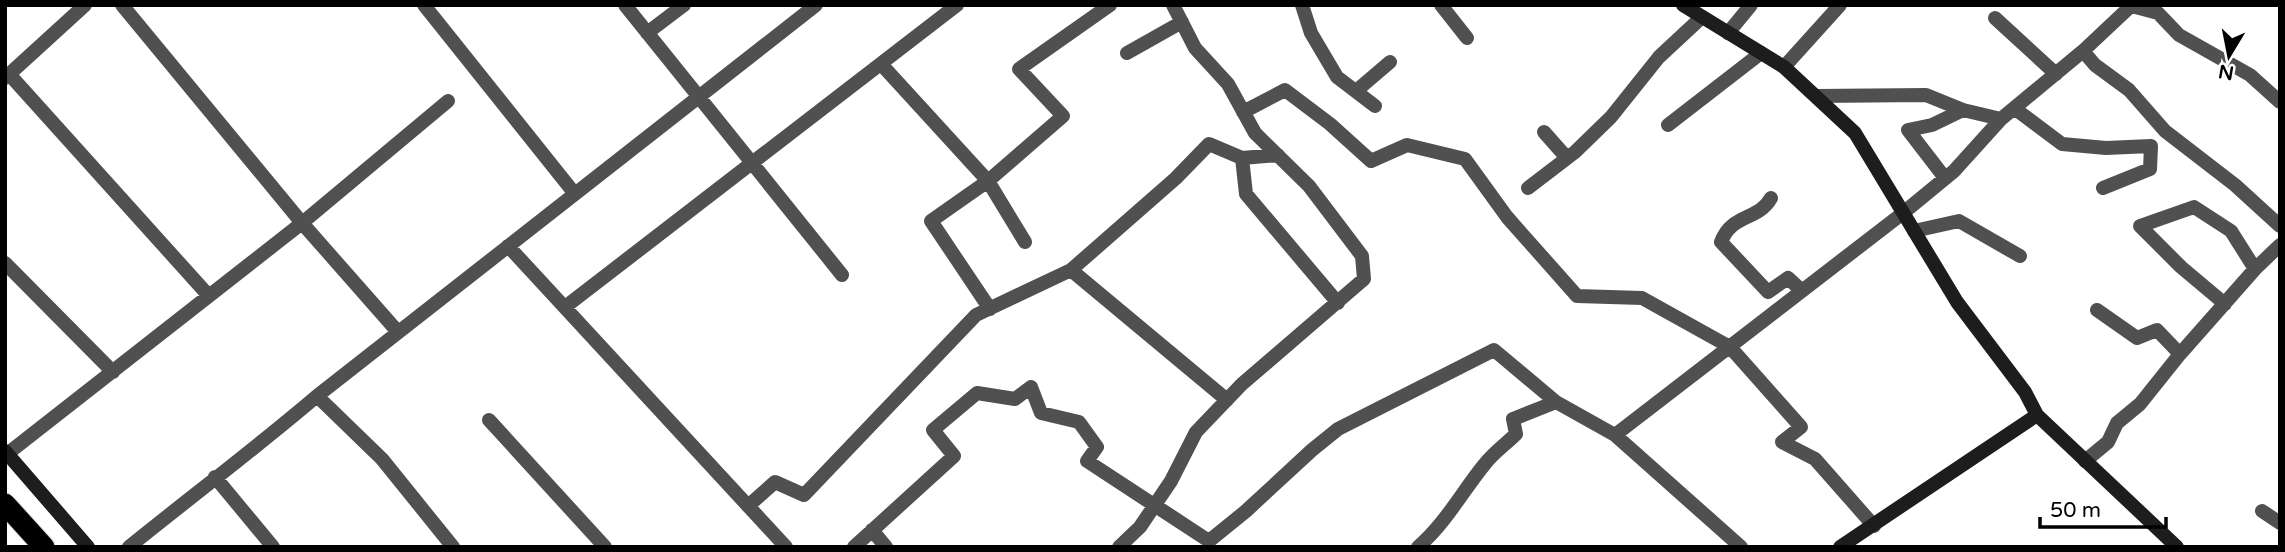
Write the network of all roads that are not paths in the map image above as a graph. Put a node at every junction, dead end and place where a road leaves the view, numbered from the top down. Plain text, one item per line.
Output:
1 (85, 5) edge
2 (122, 5) edge
3 (424, 5) edge
4 (625, 5) edge
5 (685, 5) edge
6 (816, 5) edge
7 (957, 5) edge
8 (1110, 5) edge
9 (1173, 5) edge
10 (1302, 5) edge
11 (1441, 5) edge
12 (1682, 5) edge
13 (1751, 5) edge
14 (1840, 5) edge
15 (2130, 6) edge
16 (1702, 17) junction
17 (1995, 18) dead end
18 (1181, 22) junction
19 (647, 33) junction
20 (1728, 33) junction
21 (1467, 38) dead end
22 (2083, 51) junction
23 (1760, 52) junction
24 (1127, 53) dead end
25 (1390, 62) dead end
26 (881, 64) junction
27 (1784, 66) junction
28 (2056, 74) junction
29 (7, 76) edge
30 (1356, 91) junction
31 (1816, 96) junction
32 (698, 98) junction
33 (448, 101) dead end
34 (2280, 102) edge
35 (1375, 106) dead end
36 (2014, 108) junction
37 (1963, 110) junction
38 (1243, 112) junction
39 (2001, 119) junction
40 (1668, 125) dead end
41 (1544, 132) dead end
42 (1278, 155) junction
43 (1242, 158) junction
44 (1567, 158) junction
45 (751, 164) junction
46 (1945, 178) junction
47 (988, 181) junction
48 (1528, 188) dead end
49 (2103, 188) dead end
50 (575, 194) junction
51 (1772, 198) dead end
52 (1903, 213) junction
53 (302, 223) junction
54 (2280, 226) edge
55 (1914, 231) junction
56 (1026, 242) dead end
57 (2280, 245) edge
58 (508, 246) junction
59 (2020, 256) dead end
60 (5, 263) edge
61 (2255, 269) junction
62 (1071, 270) junction
63 (842, 275) dead end
64 (1802, 291) junction
65 (209, 296) junction
66 (1338, 303) junction
67 (2225, 304) junction
68 (565, 307) junction
69 (990, 309) junction
70 (2096, 310) dead end
71 (398, 332) junction
72 (1730, 347) junction
73 (2180, 354) junction
74 (113, 372) junction
75 (317, 396) junction
76 (1227, 400) junction
77 (1556, 402) junction
78 (2037, 415) junction
79 (489, 419) dead end
80 (1615, 435) junction
81 (6, 453) edge
82 (2085, 461) junction
83 (215, 477) junction
84 (5, 504) edge
85 (1155, 505) junction
86 (748, 506) junction
87 (2262, 511) dead end
88 (2280, 523) edge
89 (1874, 526) junction
90 (872, 530) junction
91 (1428, 544) edge
92 (44, 547) edge
93 (88, 547) edge
94 (129, 547) edge
95 (273, 547) edge
96 (453, 547) edge
97 (605, 547) edge
98 (786, 547) edge
99 (854, 547) edge
100 (886, 547) edge
101 (1119, 547) edge
102 (1741, 547) edge
103 (1840, 547) edge
104 (2177, 547) edge

1 - 29 street
2 - 53 street
3 - 50 street
4 - 19 street
5 - 19 street
6 - 32 street
7 - 26 street
8 - 47 street
9 - 18 street
10 - 30 street
11 - 21 street
12 - 16 street
13 - 20 street
14 - 27 street
15 - 22 street
15 - 34 street
16 - 20 street
16 - 44 street
17 - 28 street
18 - 24 street
18 - 38 street
19 - 32 street
20 - 23 street
22 - 28 street
22 - 54 street
23 - 27 street
23 - 40 street
25 - 30 street
26 - 45 street
26 - 47 street
27 - 31 street
28 - 36 street
29 - 65 street
30 - 35 street
31 - 37 street
31 - 52 street
32 - 45 street
32 - 50 street
33 - 53 street
36 - 39 street
36 - 49 street
37 - 39 street
37 - 46 street
38 - 42 street
38 - 72 street
39 - 46 street
41 - 44 street
42 - 43 street
42 - 66 street
43 - 62 street
43 - 66 street
44 - 48 street
45 - 63 street
45 - 68 street
46 - 52 street
47 - 56 street
47 - 69 street
50 - 58 street
51 - 64 street
52 - 55 street
52 - 64 street
53 - 65 street
53 - 71 street
55 - 59 street
55 - 78 street
57 - 61 street
58 - 68 street
58 - 71 street
60 - 74 street
61 - 67 street
61 - 67 street
62 - 69 street
62 - 76 street
64 - 72 street
65 - 74 street
66 - 76 street
67 - 73 street
68 - 86 street
69 - 86 street
70 - 73 street
71 - 75 street
72 - 80 street
72 - 89 street
73 - 82 street
74 - 81 street
75 - 83 street
75 - 96 street
76 - 85 street
77 - 80 street
77 - 85 street
77 - 91 street
78 - 82 street
78 - 89 street
79 - 97 street
80 - 102 street
81 - 93 street
82 - 104 street
83 - 94 street
83 - 95 street
84 - 92 highway
85 - 90 street
85 - 101 street
86 - 98 street
87 - 88 street
89 - 103 street
90 - 99 street
90 - 100 street

